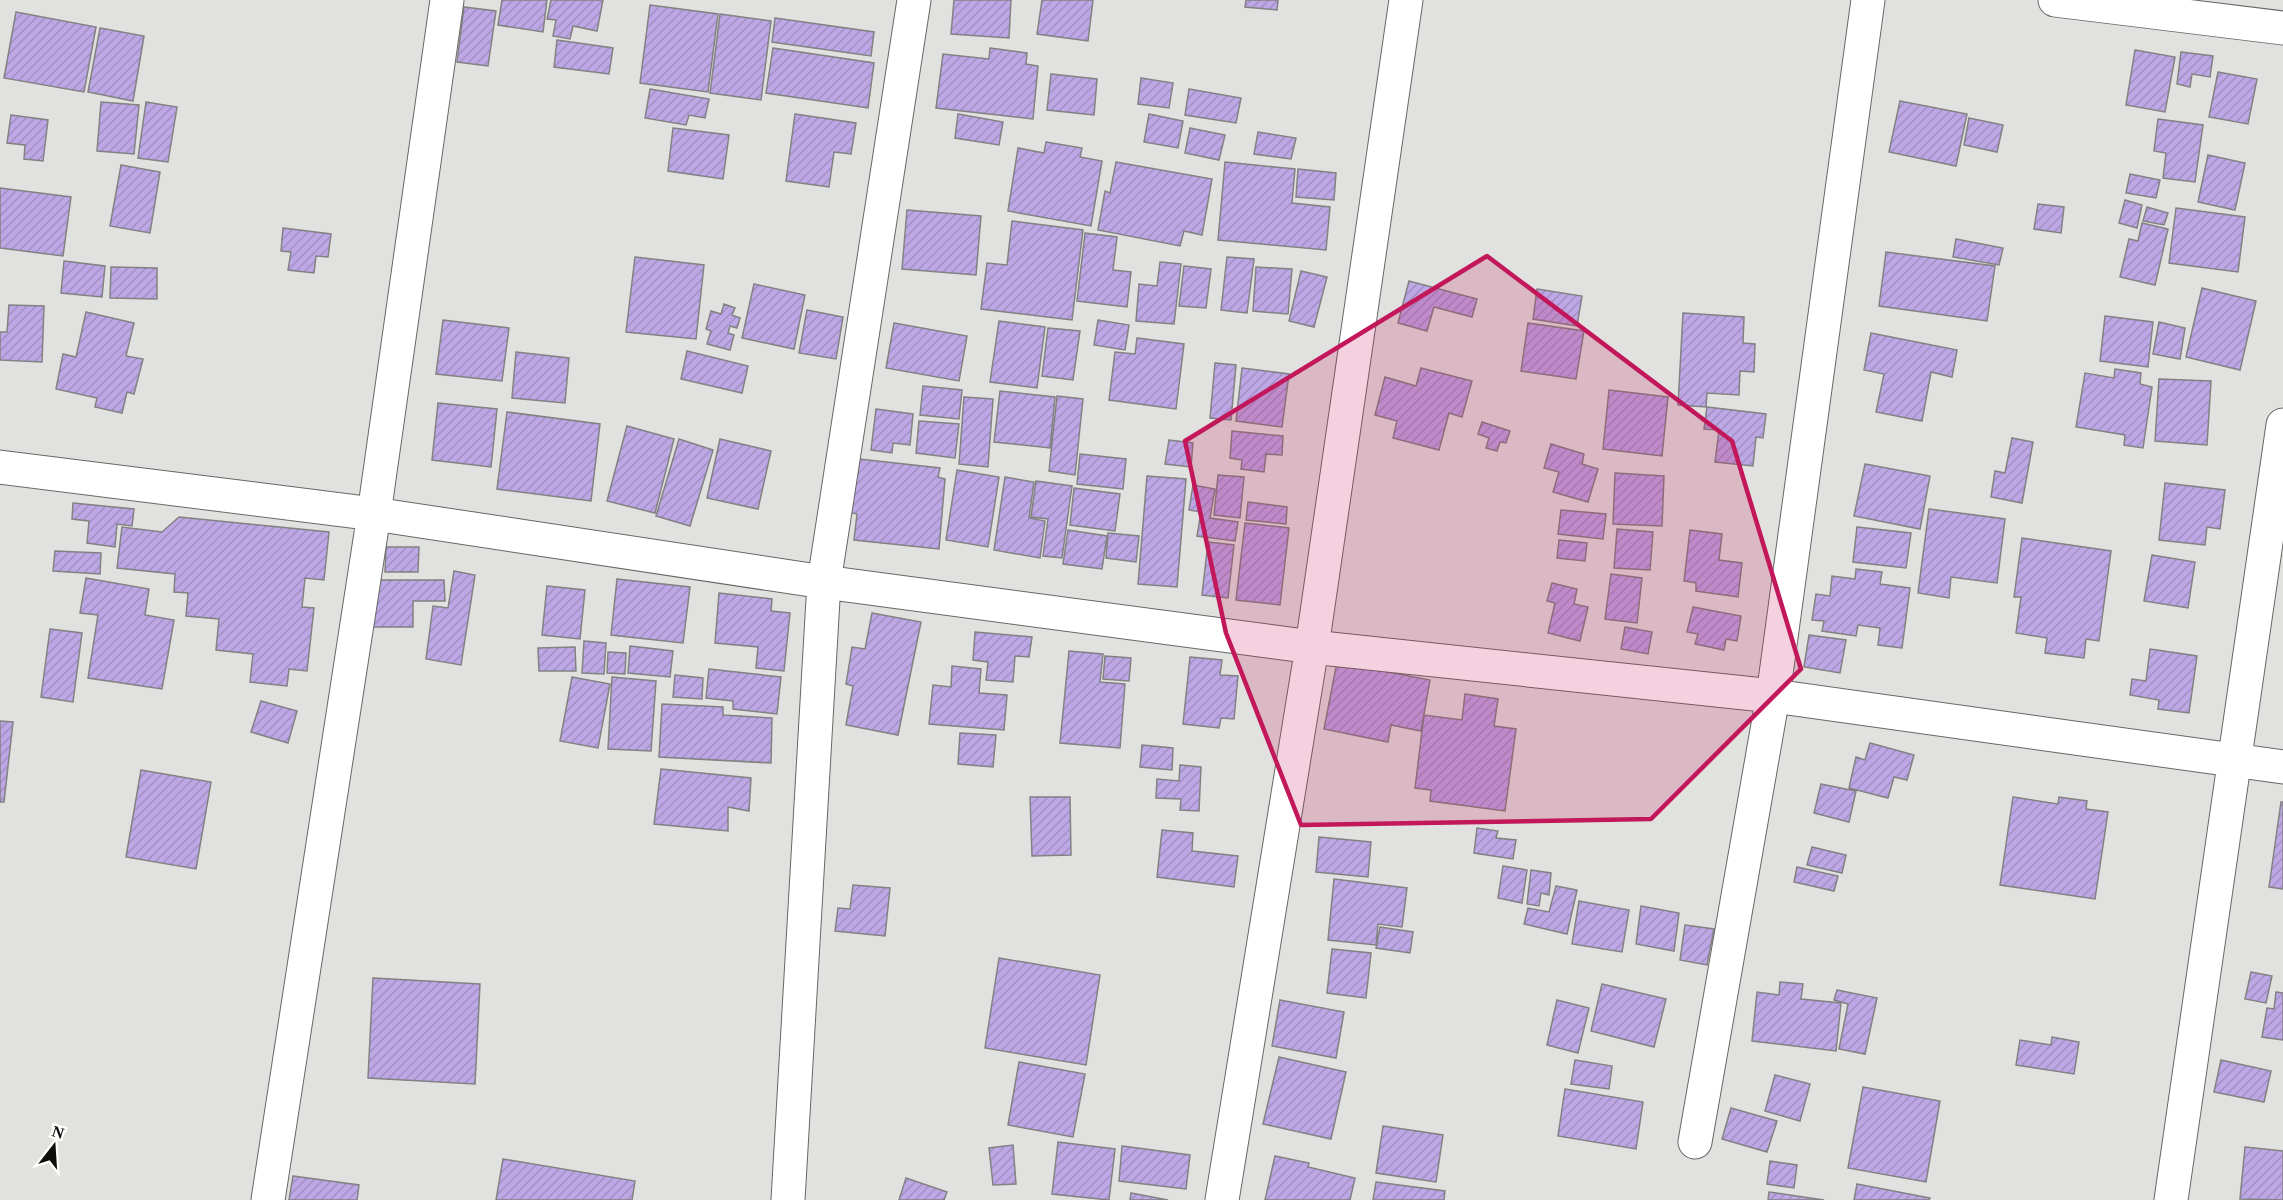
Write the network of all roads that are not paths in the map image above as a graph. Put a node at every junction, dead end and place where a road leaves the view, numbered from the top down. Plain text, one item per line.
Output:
1 (447, 0) edge
2 (914, 0) edge
3 (1406, 0) edge
4 (1868, 0) edge
5 (2055, 0) edge
6 (2283, 27) edge
7 (2283, 425) edge
8 (0, 467) edge
9 (374, 514) junction
10 (824, 582) junction
11 (1312, 647) junction
12 (1773, 696) junction
13 (2235, 760) junction
14 (2283, 767) edge
15 (1695, 1142) dead end
16 (268, 1200) edge
17 (788, 1200) edge
18 (1222, 1200) edge
19 (2171, 1200) edge

1 - 9 street
2 - 10 street
3 - 11 street
4 - 12 street
5 - 6 street
7 - 13 street
8 - 9 street
9 - 10 street
9 - 16 street
10 - 11 street
10 - 17 street
11 - 12 street
11 - 18 street
12 - 13 street
12 - 15 street
13 - 14 street
13 - 19 street

